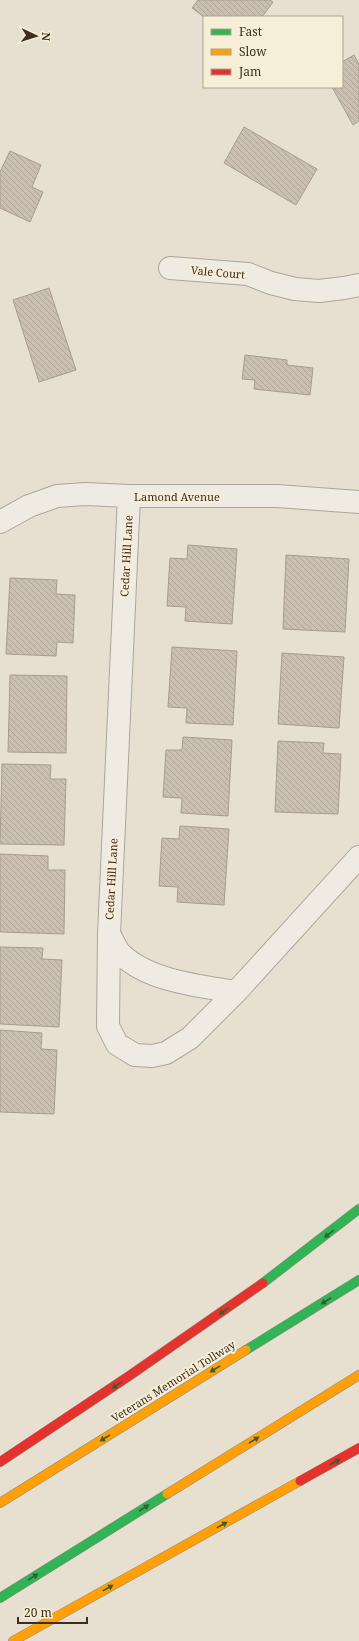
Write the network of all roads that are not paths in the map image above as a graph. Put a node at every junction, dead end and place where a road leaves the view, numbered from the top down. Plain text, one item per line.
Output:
1 (170, 268) dead end
2 (359, 285) edge
3 (129, 496) junction
4 (359, 502) edge
5 (0, 522) edge
6 (359, 856) edge
7 (109, 934) junction
8 (236, 992) junction
9 (359, 1209) edge
10 (359, 1280) edge
11 (359, 1375) edge
12 (359, 1448) edge
13 (0, 1462) edge
14 (0, 1503) edge
15 (0, 1598) edge
16 (12, 1641) edge

1 - 2 street, Vale Court
3 - 4 street, Lamond Avenue
3 - 5 street, Lamond Avenue
3 - 7 street, Cedar Hill Lane
6 - 8 street
7 - 8 street, Cedar Hill Lane
7 - 8 street
9 -> 13 highway
10 -> 14 highway, Veterans Memorial Tollway
15 -> 11 highway
16 -> 12 highway

